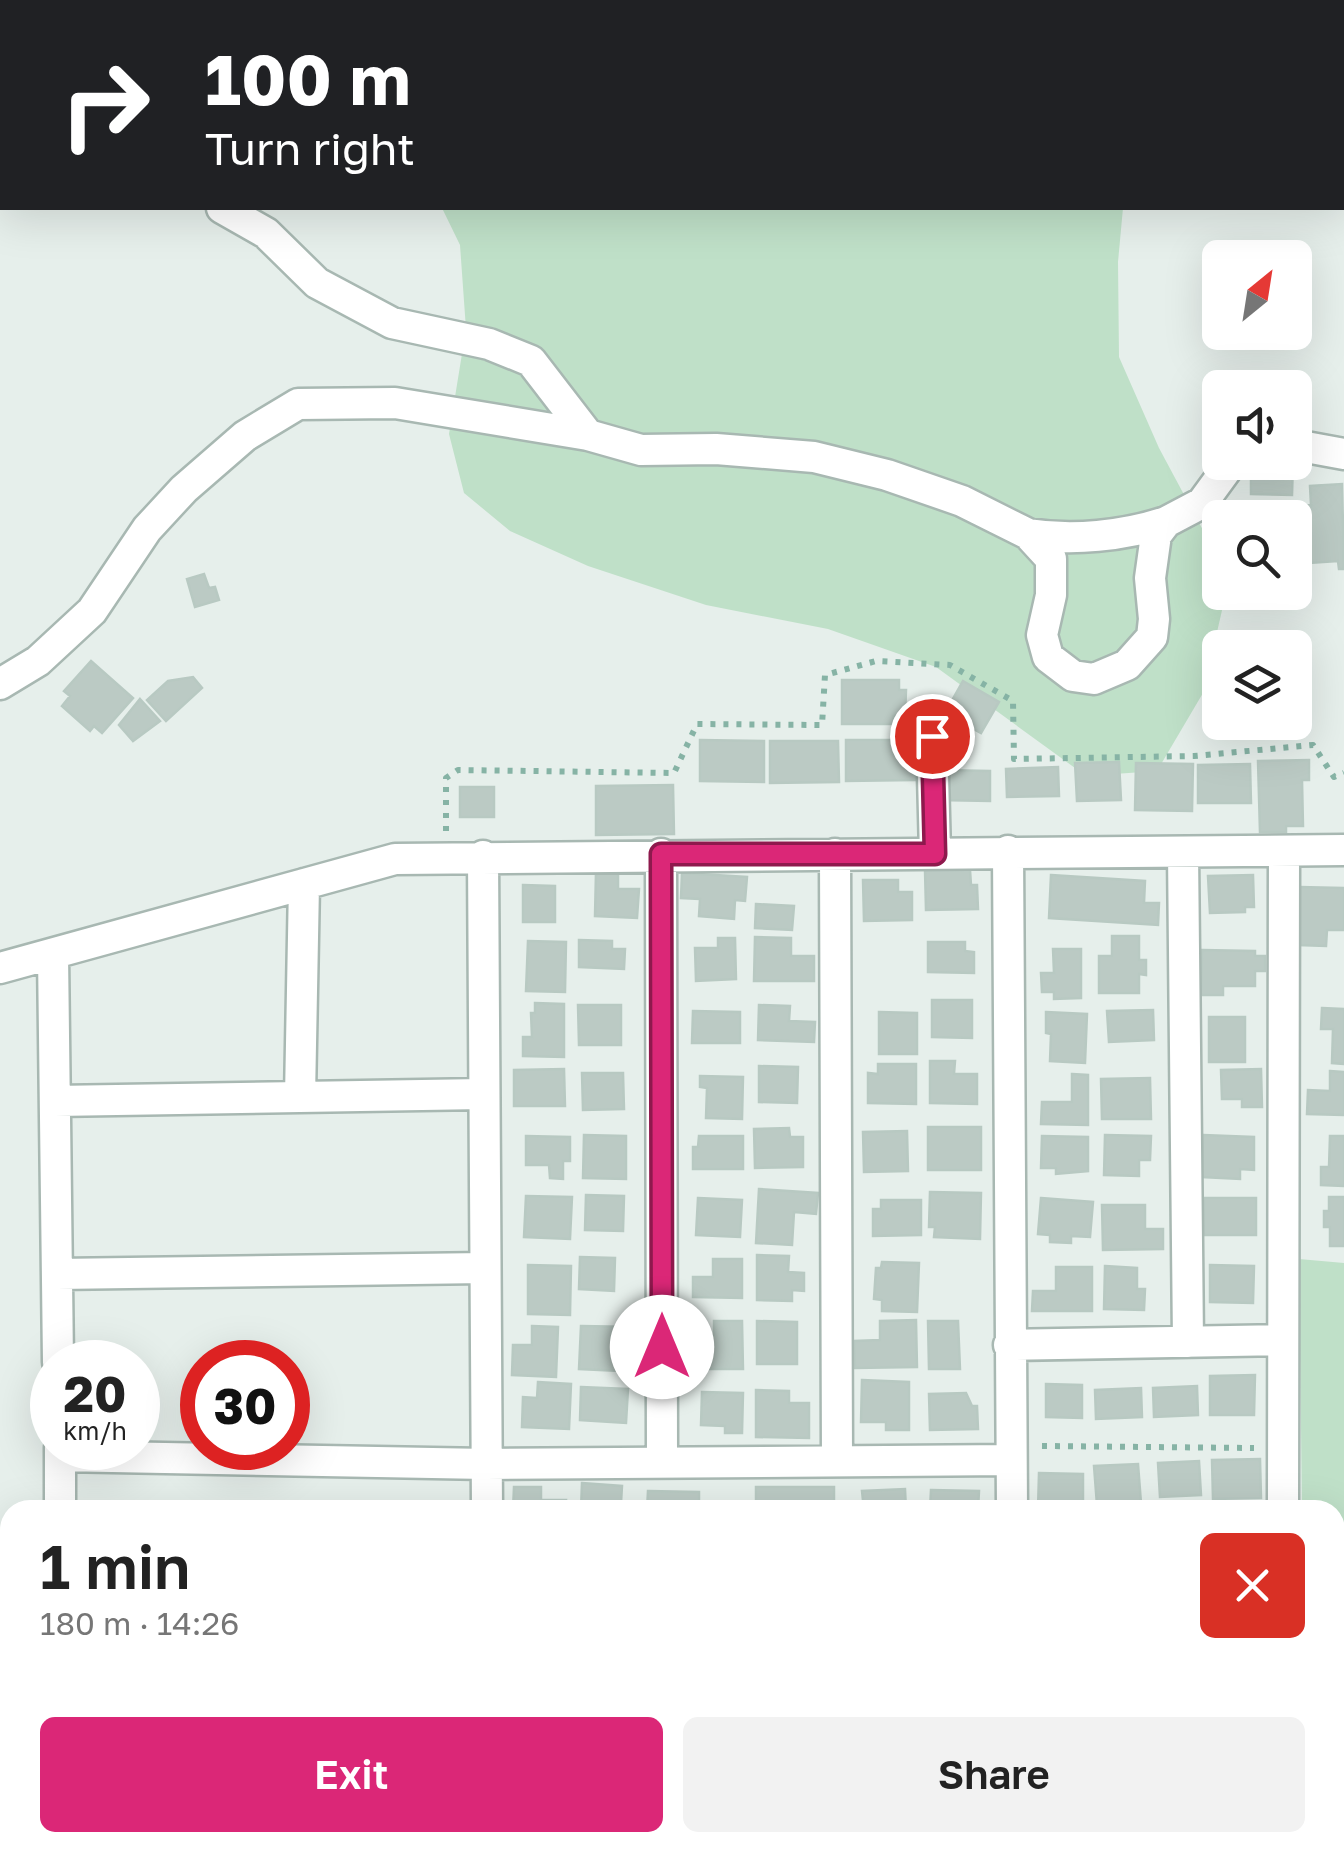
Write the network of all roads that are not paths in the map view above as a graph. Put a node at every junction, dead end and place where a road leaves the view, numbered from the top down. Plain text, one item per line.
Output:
1 (226, 210) edge
2 (588, 435) junction
3 (1312, 447) edge
4 (1344, 454) edge
5 (1219, 480) edge
6 (1166, 522) junction
7 (1028, 534) junction
8 (0, 684) edge
9 (932, 736) dead end
10 (1344, 850) edge
11 (1008, 851) junction
12 (1284, 851) junction
13 (1182, 852) junction
14 (661, 854) junction
15 (835, 854) junction
16 (935, 854) junction
17 (483, 856) junction
18 (304, 884) junction
19 (53, 954) junction
20 (0, 968) edge
21 (483, 1094) junction
22 (300, 1097) junction
23 (54, 1102) junction
24 (484, 1268) junction
25 (57, 1274) junction
26 (58, 1340) edge
27 (1283, 1340) junction
28 (1188, 1342) junction
29 (1009, 1345) junction
30 (1011, 1453) junction
31 (160, 1455) edge
32 (837, 1460) junction
33 (662, 1461) junction
34 (487, 1464) junction
35 (60, 1470) edge
36 (60, 1500) edge
37 (487, 1500) edge
38 (1012, 1500) edge
39 (1283, 1500) edge

1 - 2 street
2 - 7 street
2 - 8 street
3 - 4 street
5 - 6 street
6 - 7 street
6 - 7 street
9 - 16 street
10 - 12 street
11 - 13 street
11 - 16 street
11 - 29 street
12 - 13 street
12 - 27 street
13 - 28 street
14 - 15 street
14 - 17 street
14 - 33 street
15 - 16 street
15 - 32 street
17 - 18 street
17 - 21 street
18 - 19 street
18 - 22 street
19 - 20 street
19 - 23 street
21 - 22 street
21 - 24 street
22 - 23 street
23 - 25 street
24 - 25 street
24 - 34 street
25 - 26 street
27 - 28 street
27 - 39 street
28 - 29 street
29 - 30 street
30 - 32 street
30 - 38 street
31 - 34 street
32 - 33 street
33 - 34 street
34 - 37 street
35 - 36 street

